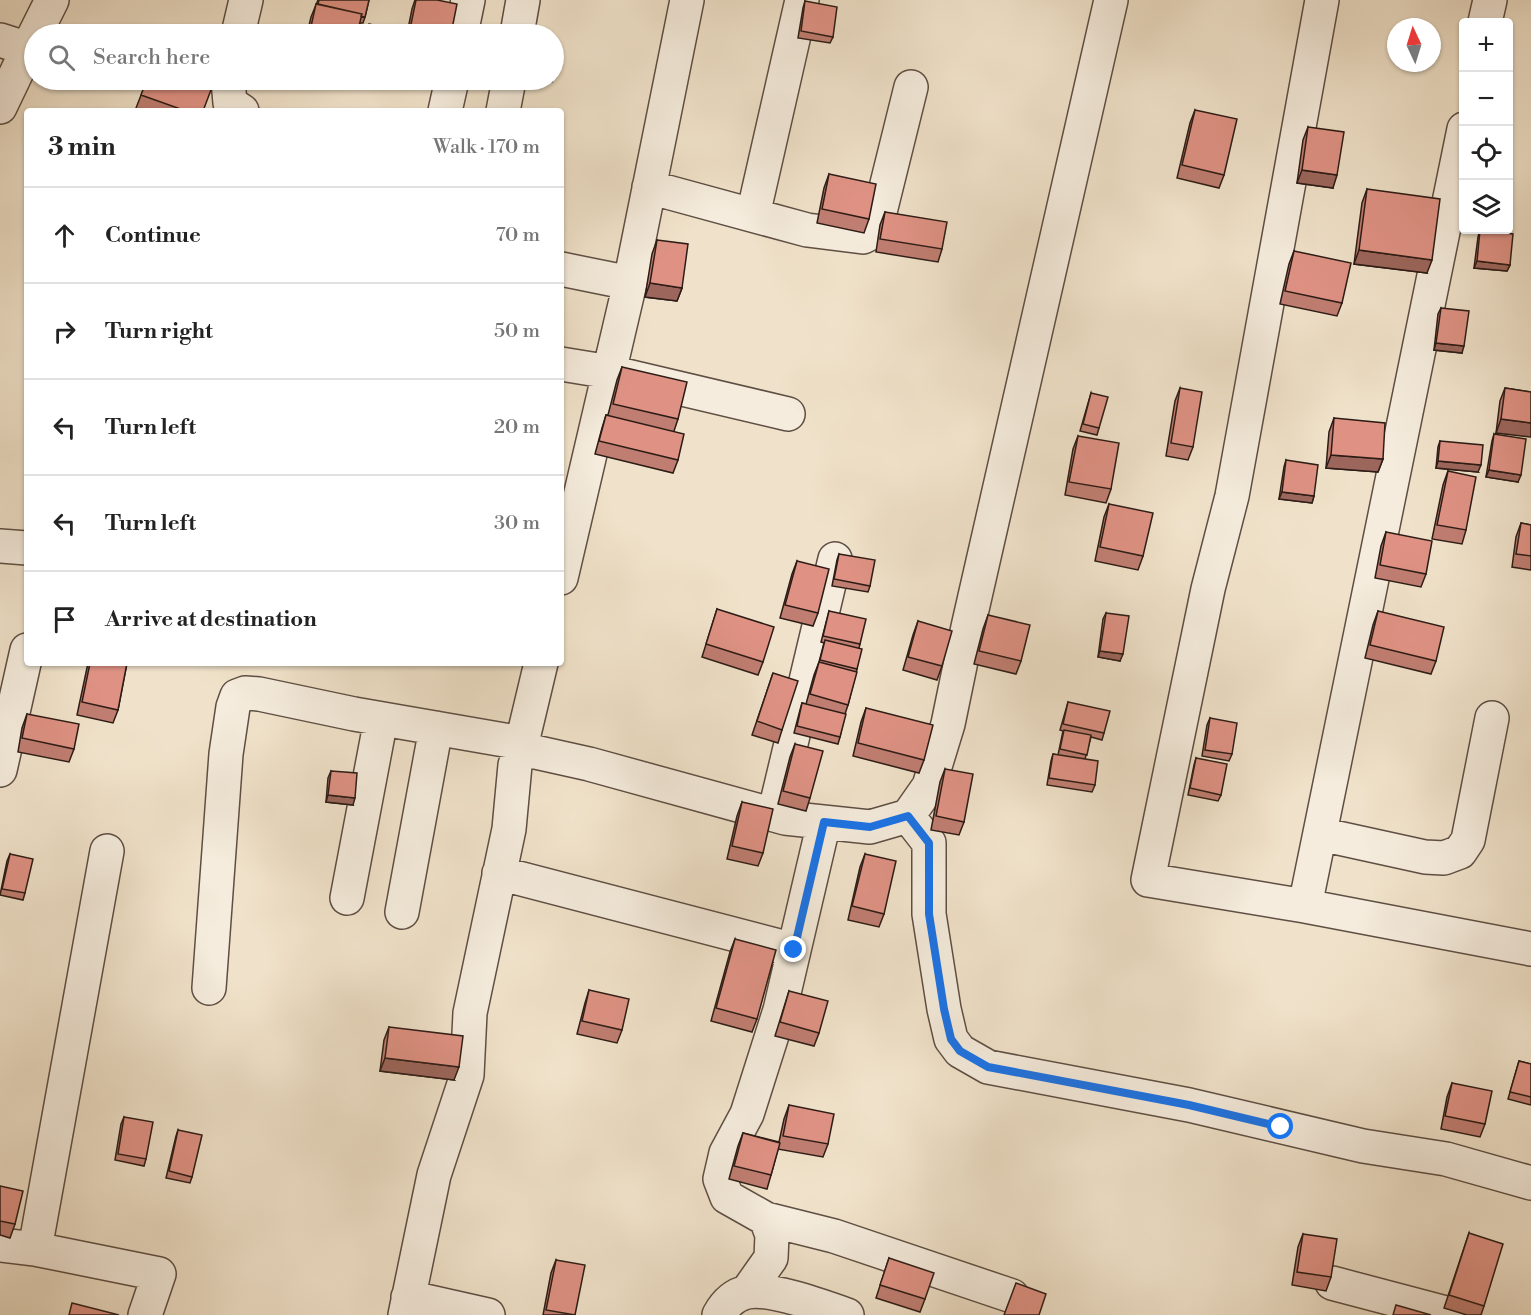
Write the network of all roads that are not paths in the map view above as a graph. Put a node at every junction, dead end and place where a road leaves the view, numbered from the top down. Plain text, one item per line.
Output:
1 (52, 0) edge
2 (246, 0) edge
3 (468, 0) edge
4 (522, 0) edge
5 (687, 0) edge
6 (802, 0) edge
7 (1111, 0) edge
8 (1322, 0) edge
9 (1490, 0) edge
10 (1486, 18) edge
11 (35, 24) edge
12 (240, 24) edge
13 (463, 24) edge
14 (518, 24) edge
15 (24, 40) edge
16 (911, 87) dead end
17 (229, 90) edge
18 (450, 90) edge
19 (507, 90) edge
20 (0, 107) edge
21 (238, 108) edge
22 (446, 108) edge
23 (504, 108) edge
24 (1459, 153) edge
25 (649, 187) junction
26 (753, 215) junction
27 (564, 270) edge
28 (630, 283) junction
29 (564, 364) edge
30 (610, 372) junction
31 (788, 414) dead end
32 (0, 546) edge
33 (24, 548) edge
34 (835, 559) edge
35 (564, 565) edge
36 (24, 663) edge
37 (540, 666) edge
38 (381, 718) junction
39 (1492, 718) dead end
40 (436, 728) junction
41 (521, 747) junction
42 (0, 770) edge
43 (774, 815) junction
44 (908, 816) junction
45 (824, 822) junction
46 (1320, 834) junction
47 (107, 851) dead end
48 (499, 873) junction
49 (346, 898) dead end
50 (1305, 906) junction
51 (402, 912) dead end
52 (1531, 949) edge
53 (794, 950) junction
54 (209, 988) dead end
55 (1531, 1183) edge
56 (766, 1219) junction
57 (0, 1245) edge
58 (35, 1249) junction
59 (1332, 1283) edge
60 (747, 1292) junction
61 (1012, 1296) edge
62 (407, 1306) edge
63 (145, 1315) edge
64 (488, 1315) edge
65 (719, 1315) edge
66 (847, 1315) edge
67 (1453, 1315) edge

1 - 11 street
2 - 12 street
3 - 13 street
4 - 14 street
5 - 25 street
6 - 26 street
7 - 44 street
8 - 50 street
9 - 10 street
15 - 20 street
16 - 26 street
17 - 21 street
18 - 22 street
19 - 23 street
24 - 46 street
25 - 26 street
25 - 28 street
27 - 28 street
28 - 30 street
29 - 30 street
30 - 31 street
30 - 35 street
32 - 33 street
34 - 43 street
36 - 42 street
37 - 41 street
38 - 40 street
38 - 49 street
38 - 54 street
39 - 46 street
40 - 41 street
40 - 51 street
41 - 43 street
41 - 48 street
43 - 45 street
44 - 45 street
44 - 55 street
45 - 53 street
46 - 50 street
47 - 58 street
48 - 53 street
48 - 62 street
50 - 52 street
53 - 56 street
56 - 60 street
56 - 61 street
57 - 58 street
58 - 63 street
59 - 67 street
60 - 65 street
60 - 66 street
62 - 64 street

